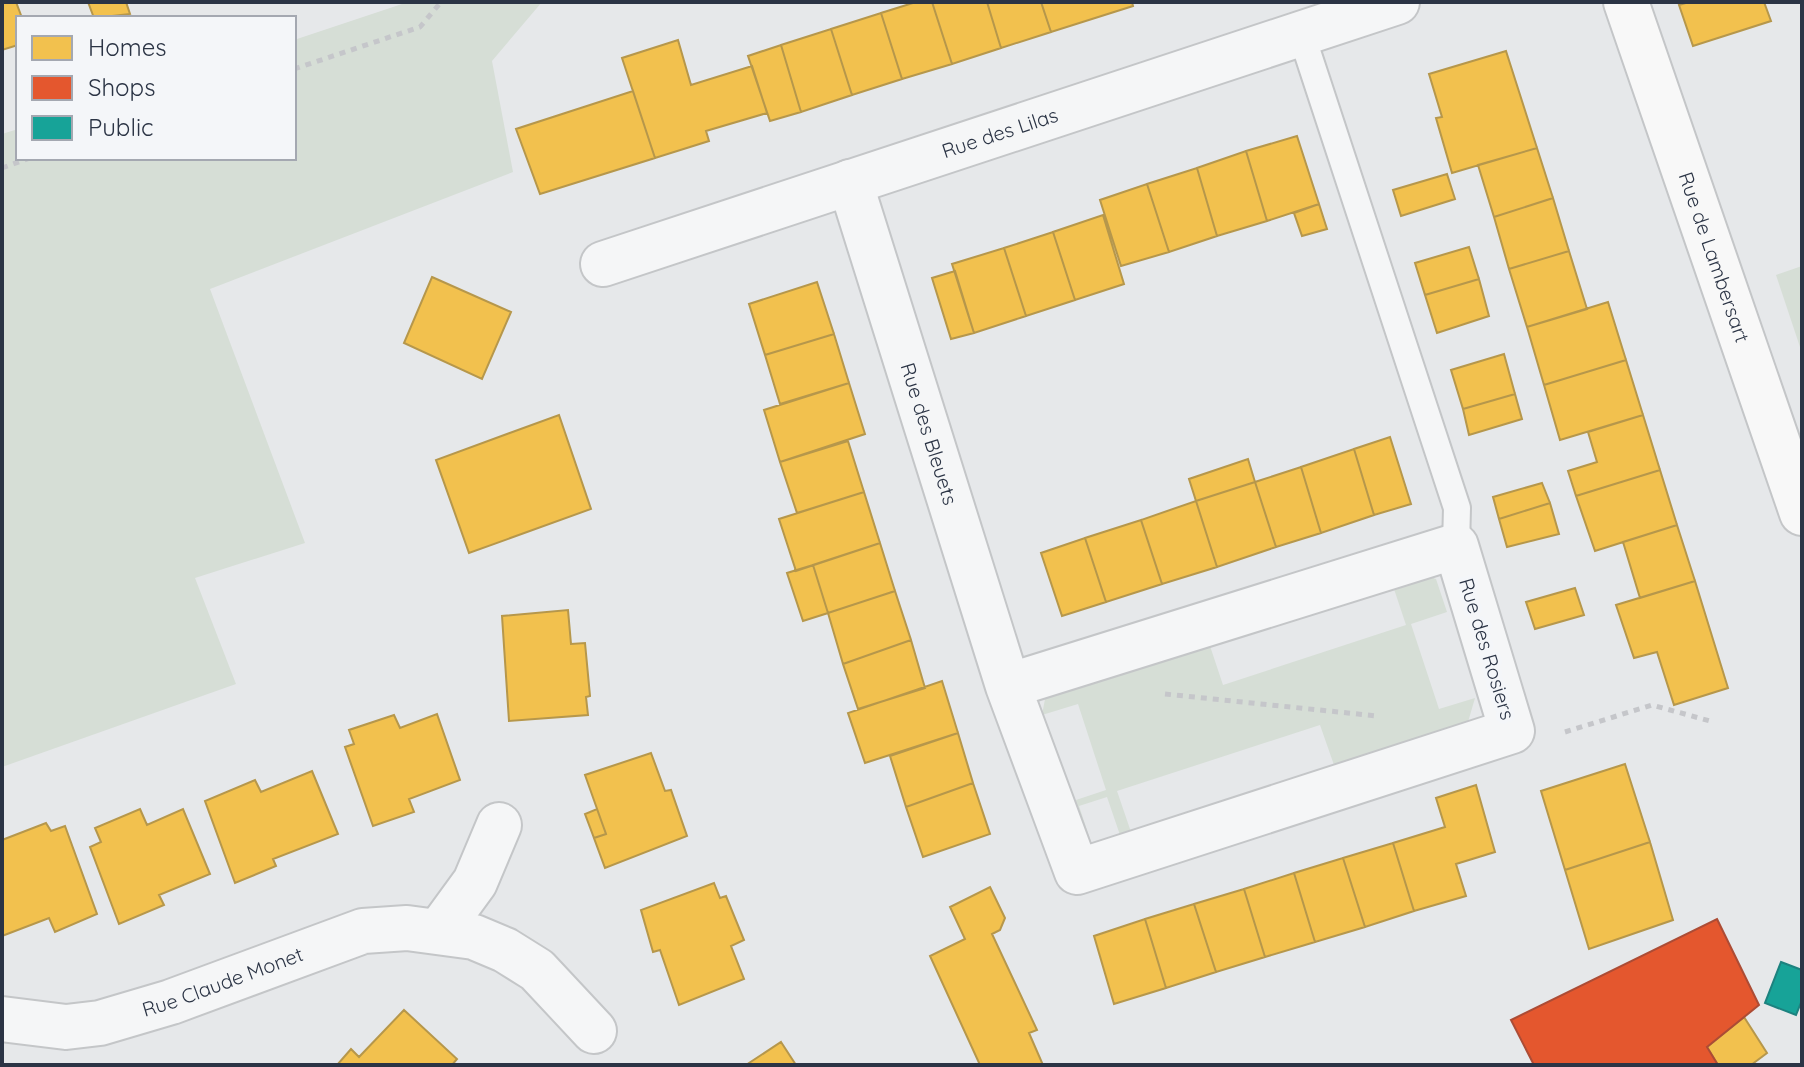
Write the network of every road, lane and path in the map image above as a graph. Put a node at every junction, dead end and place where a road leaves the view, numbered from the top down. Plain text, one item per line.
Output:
1 (441, 2) edge
2 (1397, 2) edge
3 (1626, 2) edge
4 (1301, 33) junction
5 (296, 68) edge
6 (24, 160) edge
7 (2, 168) edge
8 (850, 182) junction
9 (603, 264) dead end
10 (1802, 513) edge
11 (1456, 546) junction
12 (1008, 686) junction
13 (1164, 694) dead end
14 (1380, 717) dead end
15 (1710, 721) dead end
16 (1512, 731) junction
17 (499, 825) dead end
18 (440, 930) junction
19 (2, 1019) edge
20 (594, 1031) dead end

1 - 5 path
2 - 4 street, Rue des Lilas
3 - 10 main road, Rue de Lambersart
4 - 8 street, Rue des Lilas
4 - 11 lane, Rue des Rosiers
6 - 7 path
8 - 9 street, Rue des Lilas
8 - 12 street, Rue des Bleuets
11 - 12 street
11 - 16 street, Rue des Rosiers
12 - 16 street, Rue des Rosiers
13 - 14 path
15 - 16 path
17 - 18 street
18 - 19 street, Rue Claude Monet
18 - 20 street, Rue Claude Monet

